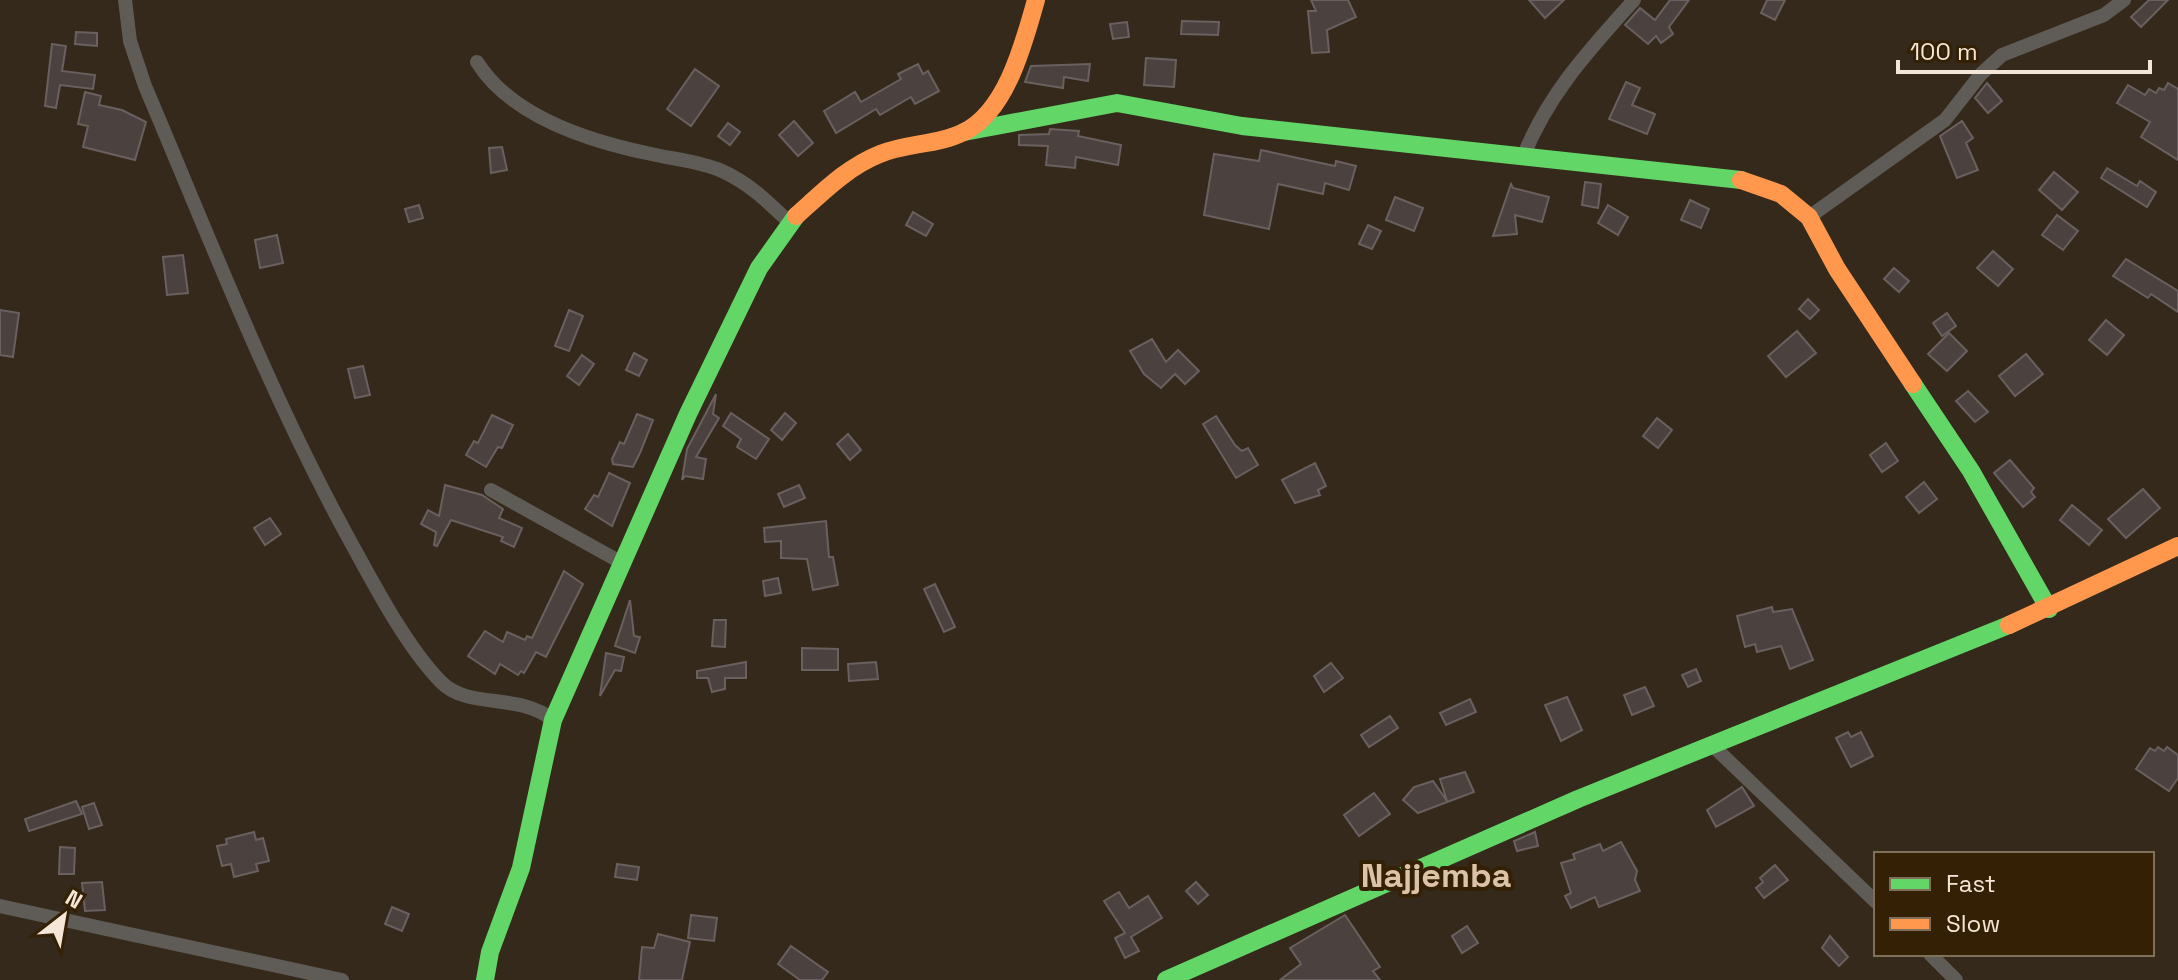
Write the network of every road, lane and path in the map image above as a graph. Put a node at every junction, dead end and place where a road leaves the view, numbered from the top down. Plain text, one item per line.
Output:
1 (125, 0) edge
2 (1036, 0) edge
3 (1634, 0) edge
4 (2124, 0) edge
5 (477, 62) dead end
6 (964, 132) junction
7 (1523, 157) junction
8 (1809, 217) junction
9 (789, 222) junction
10 (491, 490) dead end
11 (2178, 546) edge
12 (624, 564) junction
13 (2049, 609) junction
14 (553, 720) junction
15 (1713, 746) junction
16 (1874, 900) edge
17 (0, 906) edge
18 (1932, 956) edge
19 (342, 980) edge
20 (485, 980) edge
21 (1166, 980) edge
22 (1956, 980) edge

1 - 14 street
2 - 6 street
3 - 7 street
4 - 8 street
5 - 9 street
6 - 7 street
6 - 9 street
7 - 8 street
8 - 13 street
9 - 12 street
10 - 12 street
11 - 13 street
12 - 14 street
13 - 15 street
14 - 20 street
15 - 16 street
15 - 21 street
17 - 19 street
18 - 22 street

